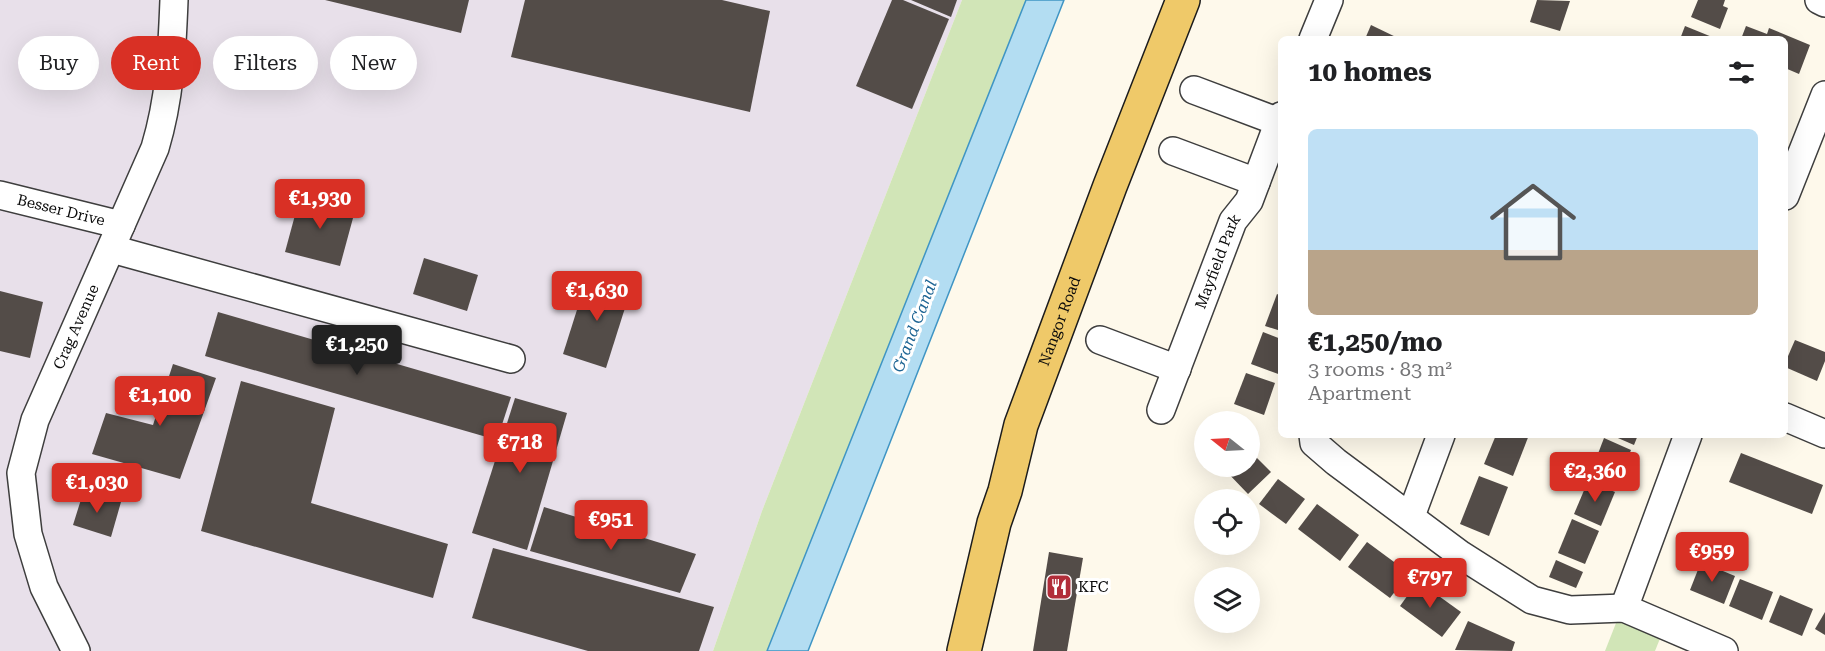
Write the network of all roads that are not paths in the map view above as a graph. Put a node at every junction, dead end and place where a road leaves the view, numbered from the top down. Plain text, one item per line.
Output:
1 (174, 0) edge
2 (1183, 0) edge
3 (1329, 0) edge
4 (1819, 0) edge
5 (1825, 3) edge
6 (1313, 36) edge
7 (1194, 90) dead end
8 (1825, 95) edge
9 (1278, 118) edge
10 (1278, 124) edge
11 (1173, 151) dead end
12 (1256, 182) junction
13 (1788, 188) edge
14 (0, 195) edge
15 (117, 237) junction
16 (1100, 340) dead end
17 (511, 359) dead end
18 (1177, 369) junction
19 (1161, 410) dead end
20 (1788, 418) edge
21 (1825, 434) edge
22 (1313, 438) edge
23 (1440, 438) edge
24 (1687, 438) edge
25 (1411, 516) junction
26 (1624, 608) junction
27 (76, 651) edge
28 (964, 651) edge
29 (1724, 651) edge

1 - 15 street, Crag Avenue
2 - 28 main road, Nangor Road
3 - 6 street
4 - 5 street
7 - 9 street
8 - 13 street
10 - 12 street, Mayfield Park
11 - 12 street
12 - 18 street, Mayfield Park
14 - 15 street, Besser Drive
15 - 17 street, Besser Drive
15 - 27 street, Crag Avenue
16 - 18 street
18 - 19 street, Mayfield Park
20 - 21 street
22 - 25 street
23 - 25 street
24 - 26 street
25 - 26 street
26 - 29 street

